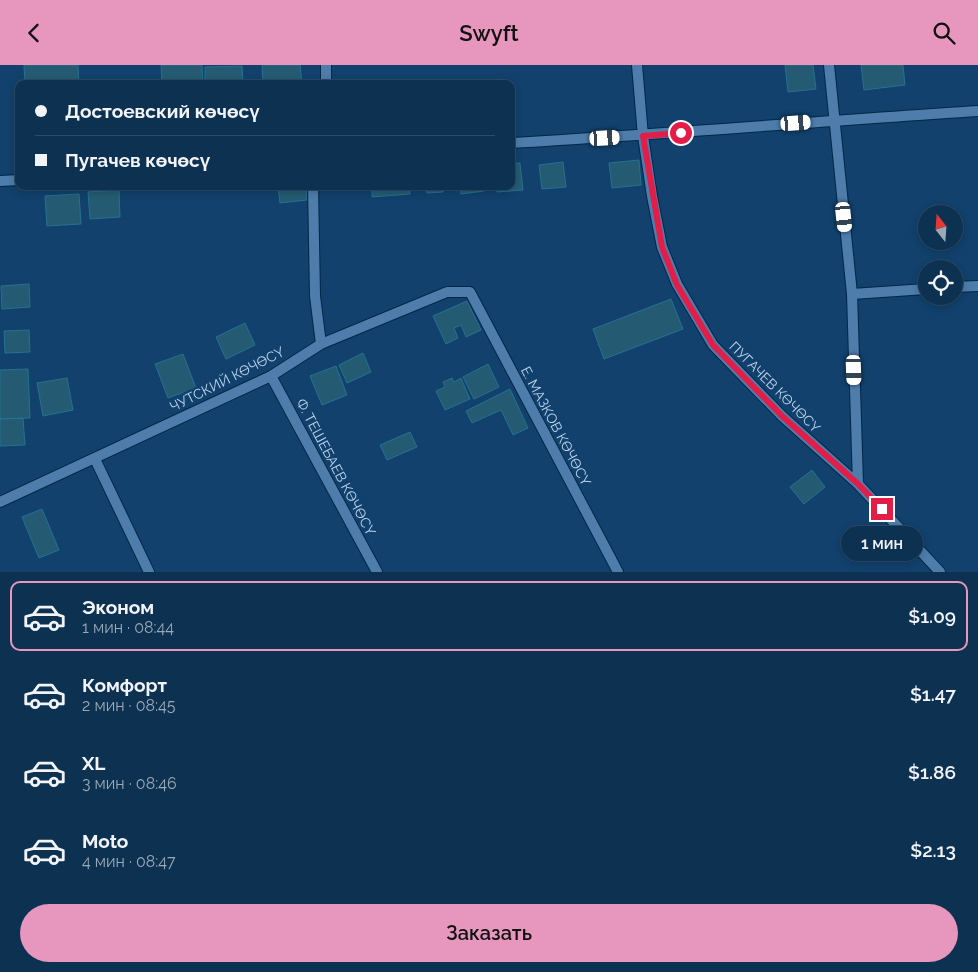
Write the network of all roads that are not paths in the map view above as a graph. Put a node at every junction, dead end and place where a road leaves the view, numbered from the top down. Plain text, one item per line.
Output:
1 (326, 65) edge
2 (636, 65) edge
3 (829, 65) edge
4 (326, 80) edge
5 (978, 111) edge
6 (834, 120) junction
7 (643, 136) junction
8 (515, 143) edge
9 (15, 179) edge
10 (0, 181) edge
11 (313, 190) edge
12 (978, 286) edge
13 (963, 287) edge
14 (918, 290) edge
15 (470, 292) joint
16 (852, 294) junction
17 (321, 344) junction
18 (272, 376) junction
19 (96, 459) junction
20 (858, 484) junction
21 (0, 502) edge
22 (150, 572) edge
23 (377, 572) edge
24 (618, 572) edge
25 (940, 572) edge

1 - 4 street
2 - 7 street, ПУГАЧЕВ КӨЧӨСҮ
3 - 6 street
5 - 6 street
6 - 7 street
6 - 16 street
7 - 8 street
7 - 20 street, ПУГАЧЕВ КӨЧӨСҮ
9 - 10 street
11 - 17 street
12 - 13 street
14 - 16 street
15 - 17 street, ЧУТСКИЙ КӨЧӨСҮ
15 - 24 street, Е. МАЗКОВ КӨЧӨСҮ
16 - 20 street
17 - 18 street, ЧУТСКИЙ КӨЧӨСҮ
18 - 19 street, ЧУТСКИЙ КӨЧӨСҮ
18 - 23 street, Ф. ТЕШЕБАЕВ КӨЧӨСҮ
19 - 21 street, ЧУТСКИЙ КӨЧӨСҮ
19 - 22 street
20 - 25 street, ПУГАЧЕВ КӨЧӨСҮ

